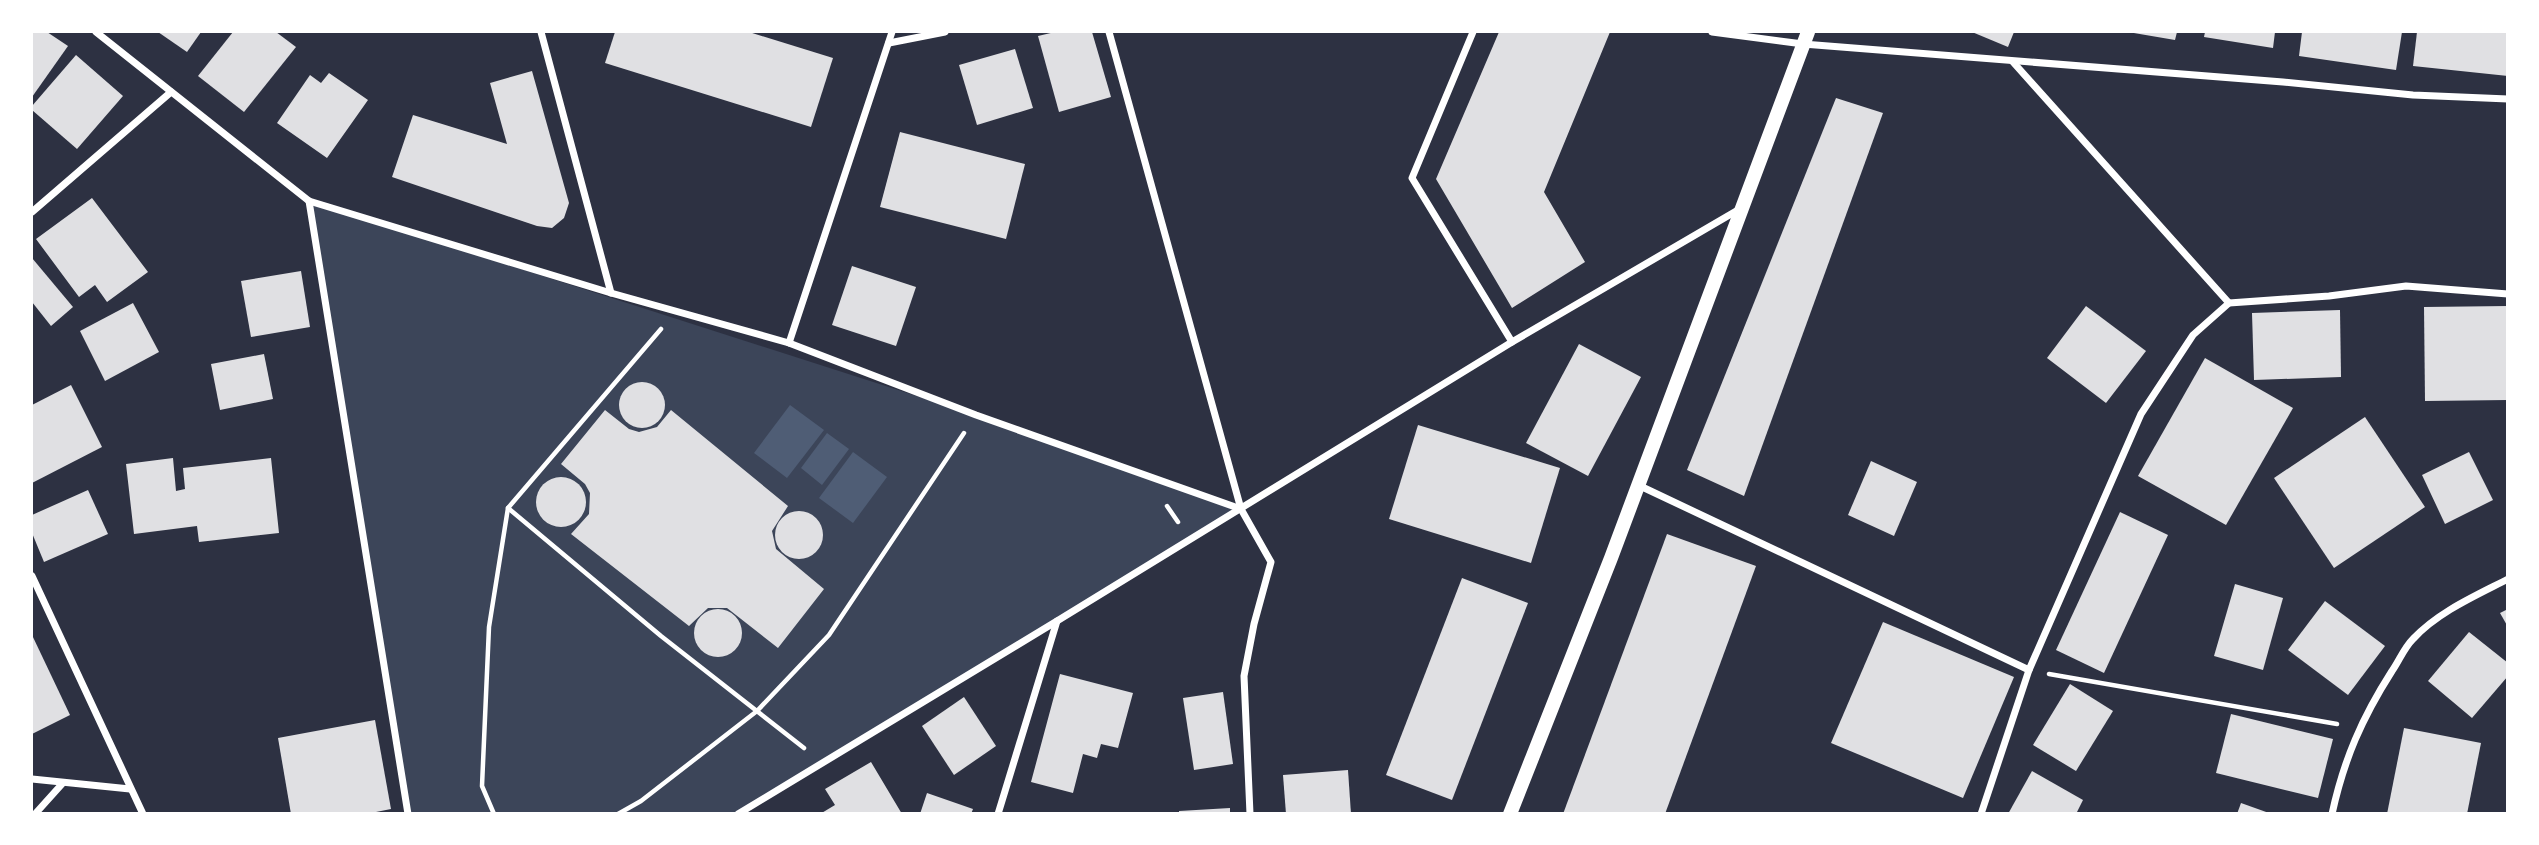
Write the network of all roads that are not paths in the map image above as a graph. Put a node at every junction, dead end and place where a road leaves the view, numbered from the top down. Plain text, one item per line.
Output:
1 (96, 32) edge
2 (541, 32) edge
3 (892, 32) edge
4 (945, 32) edge
5 (1109, 32) edge
6 (1473, 32) edge
7 (1713, 32) edge
8 (1808, 36) edge
9 (889, 43) junction
10 (2013, 61) junction
11 (171, 92) junction
12 (2508, 99) edge
13 (309, 201) junction
14 (1742, 207) junction
15 (32, 212) edge
16 (611, 293) junction
17 (2508, 294) edge
18 (2229, 303) junction
19 (1513, 342) junction
20 (789, 343) junction
21 (1638, 485) junction
22 (1241, 509) junction
23 (32, 576) edge
24 (2508, 579) edge
25 (1058, 621) junction
26 (2029, 670) junction
27 (32, 779) edge
28 (62, 784) junction
29 (130, 789) junction
30 (35, 814) edge
31 (142, 814) edge
32 (408, 814) edge
33 (738, 814) edge
34 (998, 814) edge
35 (1250, 814) edge
36 (1510, 814) edge
37 (1981, 814) edge
38 (2332, 814) edge

1 - 11 street
2 - 16 street
3 - 9 street
4 - 9 street
5 - 22 street
6 - 19 street
7 - 8 street
8 - 10 street
8 - 14 main road
9 - 20 street
10 - 12 street
10 - 18 street
11 - 13 street
11 - 15 street
13 - 16 street
13 - 32 street
14 - 19 street
14 - 21 main road
16 - 20 street
17 - 18 street
18 - 26 street
19 - 22 street
20 - 22 street
21 - 26 street
21 - 36 main road
22 - 25 street
22 - 35 street
23 - 29 street
24 - 38 street
25 - 33 street
25 - 34 street
26 - 37 street
27 - 28 street
28 - 29 street
28 - 30 street
29 - 31 street

